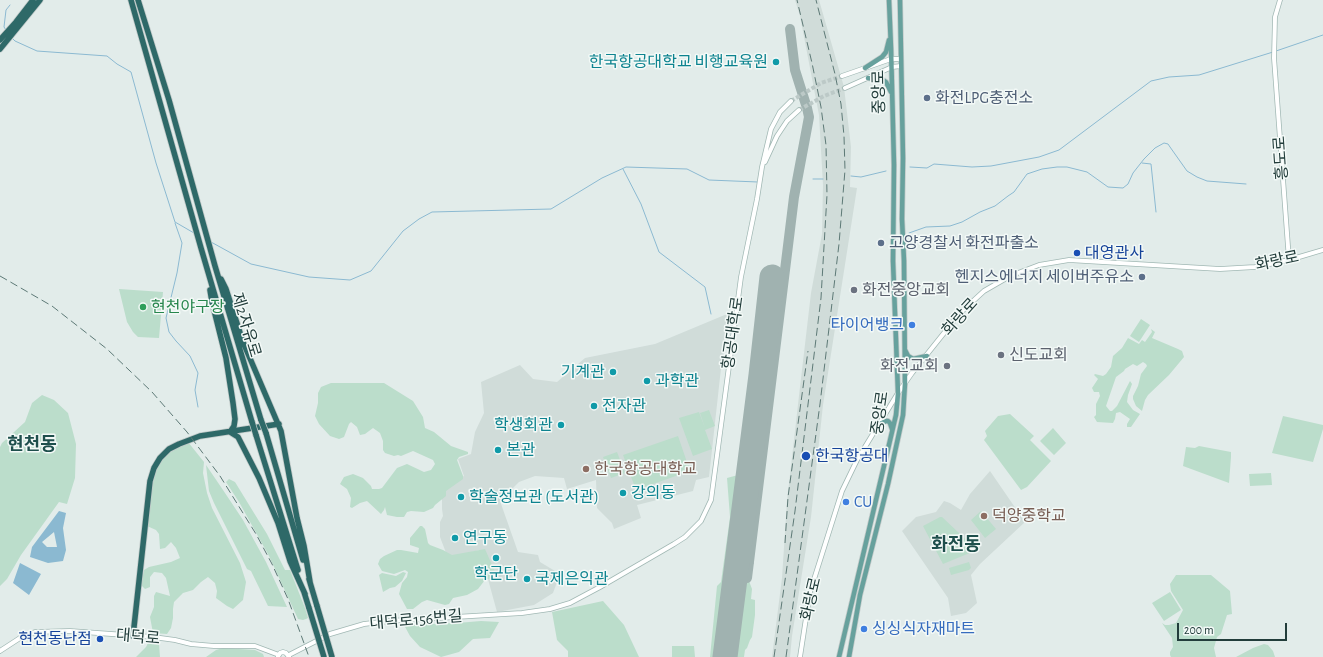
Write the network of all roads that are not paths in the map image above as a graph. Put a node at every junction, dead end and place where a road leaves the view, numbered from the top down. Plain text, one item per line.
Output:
1 (33, 0) edge
2 (40, 0) edge
3 (131, 0) edge
4 (138, 0) edge
5 (889, 0) edge
6 (900, 0) edge
7 (1280, 0) edge
8 (891, 34) junction
9 (0, 40) edge
10 (0, 49) edge
11 (891, 59) junction
12 (900, 59) junction
13 (901, 66) junction
14 (892, 67) junction
15 (865, 68) junction
16 (842, 76) tunnel mouth
17 (868, 78) junction
18 (845, 88) tunnel mouth
19 (892, 95) junction
20 (791, 101) tunnel mouth
21 (799, 110) tunnel mouth
22 (762, 167) junction
23 (1323, 250) edge
24 (1289, 260) junction
25 (214, 266) junction
26 (206, 268) junction
27 (904, 345) junction
28 (927, 356) junction
29 (905, 383) junction
30 (898, 393) junction
31 (279, 424) junction
32 (880, 424) junction
33 (892, 430) junction
34 (230, 432) junction
35 (310, 582) junction
36 (305, 594) junction
37 (550, 609) joint
38 (133, 636) junction
39 (0, 651) edge
40 (279, 656) edge
41 (289, 656) edge
42 (324, 657) edge
43 (332, 657) edge
44 (800, 657) edge
45 (839, 657) edge
46 (848, 657) edge

1 - 9 highway
2 - 10 highway
3 - 26 highway, 제2자유로
4 - 25 highway, 제2자유로
5 - 8 main road, 중앙로
6 - 12 main road, 중앙로
7 - 24 street, 흥도로
8 - 11 main road, 중앙로
8 - 15 main road
11 - 12 street
11 - 14 main road, 중앙로
11 - 15 street
12 - 13 main road, 중앙로
13 - 14 street
13 - 27 main road, 중앙로
14 - 17 street
14 - 19 main road, 중앙로
15 - 16 street
17 - 18 street
17 - 19 main road
19 - 30 main road, 중앙로
20 - 22 street
21 - 22 street
22 - 37 street, 항공대학로
23 - 24 street, 화랑로
24 - 28 street, 화랑로
25 - 31 highway
25 - 35 highway, 제2자유로, bridge
26 - 34 highway
26 - 36 highway, 제2자유로, bridge
27 - 28 main road
27 - 29 main road, 중앙로
28 - 29 street, 화랑로
29 - 30 street, 화랑로
29 - 46 main road, 중앙로
30 - 32 street, 화랑로
30 - 33 main road, 중앙로
31 - 34 highway
31 - 35 highway
32 - 33 main road
32 - 44 street, 화랑로
33 - 45 main road, 중앙로
34 - 36 highway
34 - 38 highway
35 - 43 highway, 제2자유로, bridge
36 - 42 highway, 제2자유로, bridge
37 - 41 street, 대덕로156번길
38 - 39 street, 대덕로
38 - 40 street, 대덕로
40 - 41 street, 대덕로

